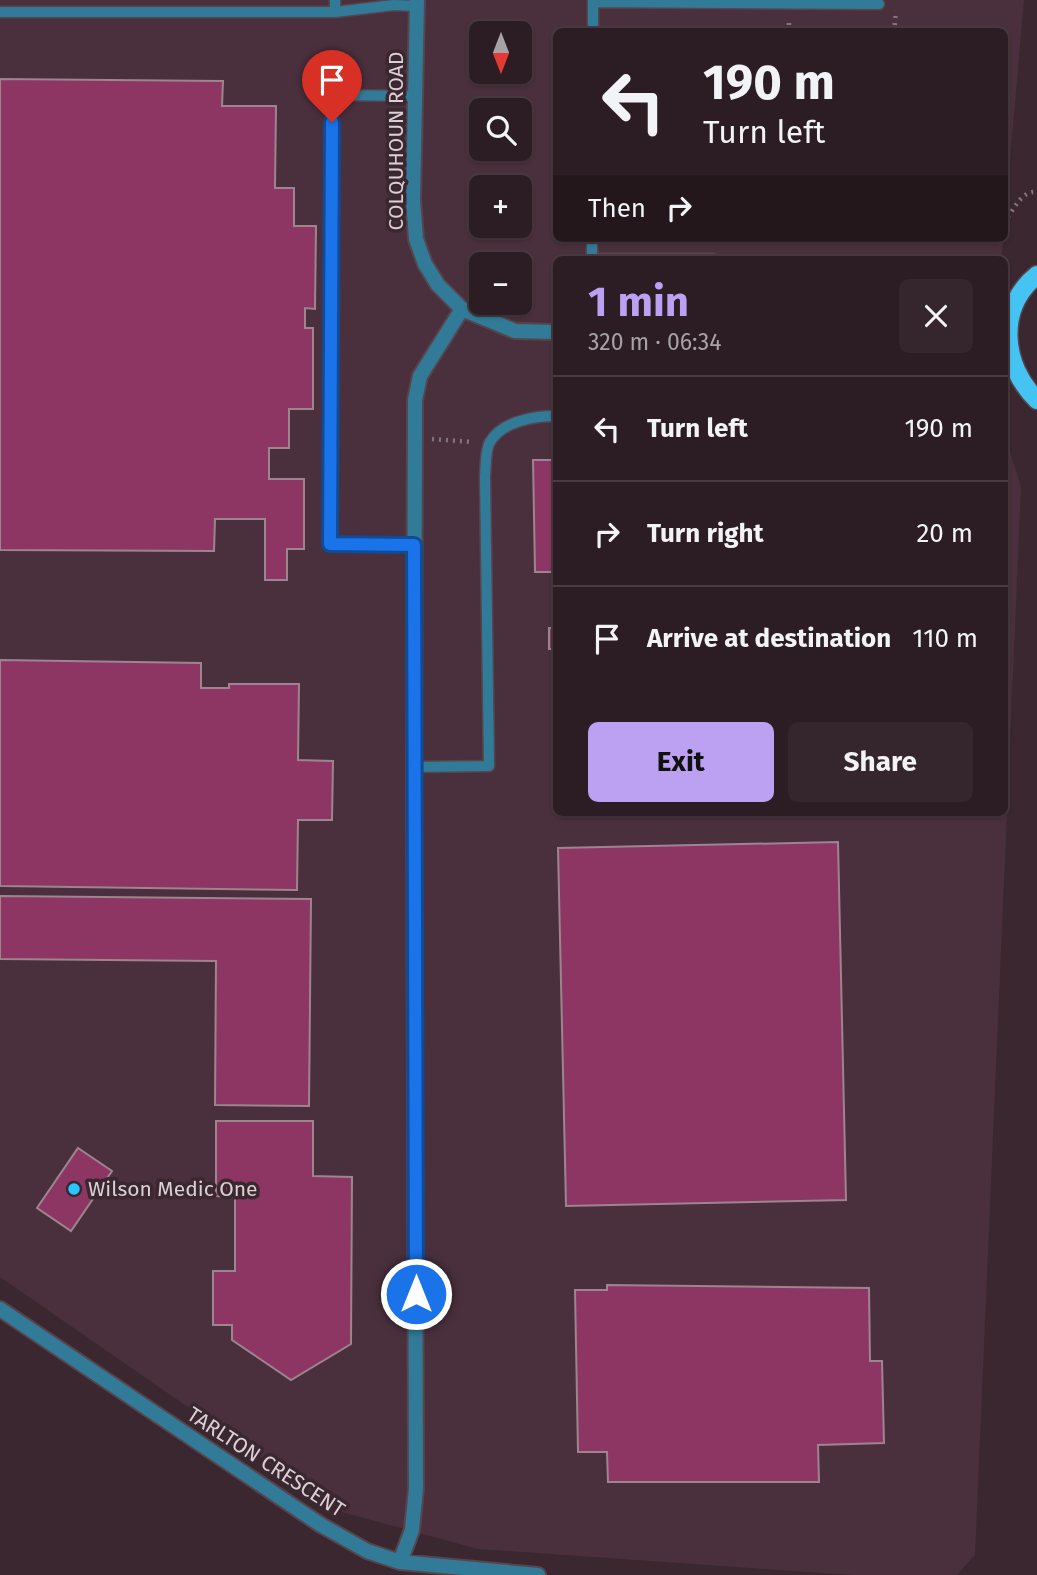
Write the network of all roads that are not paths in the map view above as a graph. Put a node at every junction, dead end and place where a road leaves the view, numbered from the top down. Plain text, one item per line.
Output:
1 (335, 0) edge
2 (593, 1) edge
3 (417, 3) edge
4 (880, 4) dead end
5 (0, 12) edge
6 (335, 12) junction
7 (593, 28) edge
8 (416, 96) junction
9 (1037, 275) edge
10 (1013, 294) edge
11 (462, 309) junction
12 (553, 332) edge
13 (1010, 370) edge
14 (1037, 400) edge
15 (553, 416) edge
16 (414, 545) junction
17 (414, 767) junction
18 (0, 1309) edge
19 (400, 1562) junction
20 (538, 1575) edge

1 - 6 lane
2 - 4 lane
2 - 7 lane
3 - 6 lane
3 - 8 street, COLQUHOUN ROAD
5 - 6 lane
8 - 11 street, COLQUHOUN ROAD
8 - 16 lane
9 - 10 main road
10 - 13 main road
11 - 12 street
11 - 16 street
13 - 14 main road
15 - 17 lane
16 - 17 street
17 - 19 street
18 - 19 street, TARLTON CRESCENT
19 - 20 street, TARLTON CRESCENT

